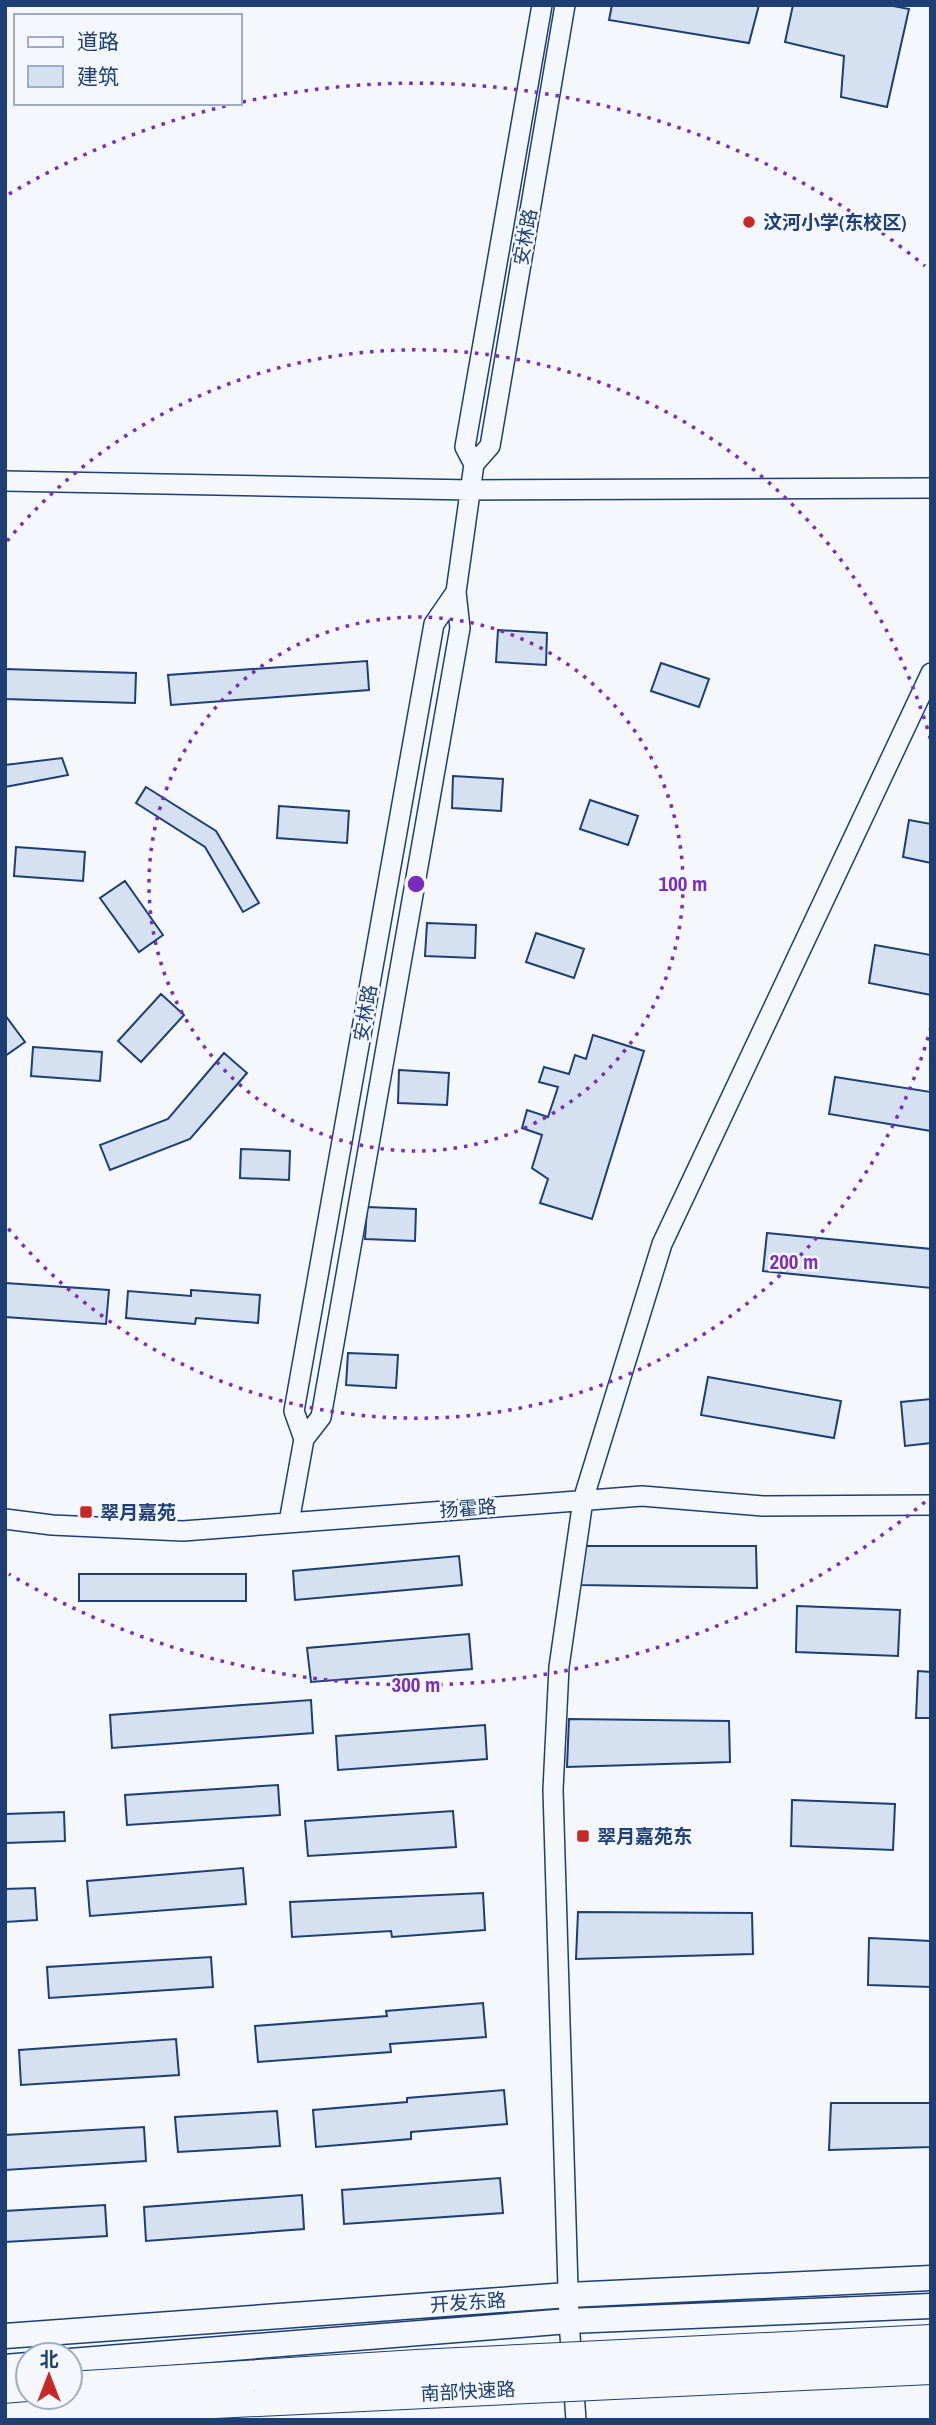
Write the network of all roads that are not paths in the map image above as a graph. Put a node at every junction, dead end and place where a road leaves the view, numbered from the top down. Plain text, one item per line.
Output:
1 (542, 5) edge
2 (565, 5) edge
3 (474, 464) junction
4 (5, 481) edge
5 (931, 488) edge
6 (470, 490) junction
7 (456, 592) junction
8 (931, 673) edge
9 (371, 982) junction
10 (397, 983) junction
11 (304, 1439) junction
12 (583, 1500) junction
13 (931, 1505) edge
14 (5, 1519) edge
15 (289, 1522) junction
16 (931, 2278) edge
17 (568, 2295) junction
18 (931, 2306) edge
19 (569, 2321) junction
20 (5, 2336) edge
21 (931, 2340) edge
22 (84, 2360) edge
23 (931, 2369) edge
24 (84, 2386) edge
25 (5, 2419) edge
26 (576, 2420) edge

1 - 3 street, 安林路
2 - 3 street, 安林路
3 - 6 street, 安林路
4 - 6 street
5 - 6 street
6 - 7 street, 安林路
7 - 9 street, 安林路
7 - 10 street, 安林路
8 - 12 street
9 - 10 street
9 - 11 street, 安林路
10 - 11 street, 安林路
11 - 15 street, 安林路
12 - 13 street, 扬霍路
12 - 15 street, 扬霍路
12 - 17 street
14 - 15 street, 扬霍路
16 - 17 main road, 开发东路
17 - 19 street
17 - 20 main road, 开发东路
18 - 19 main road, 开发东路
19 - 22 main road, 开发东路
19 - 26 street
21 - 24 highway, 南部快速路, bridge
23 - 25 highway, 南部快速路, bridge

